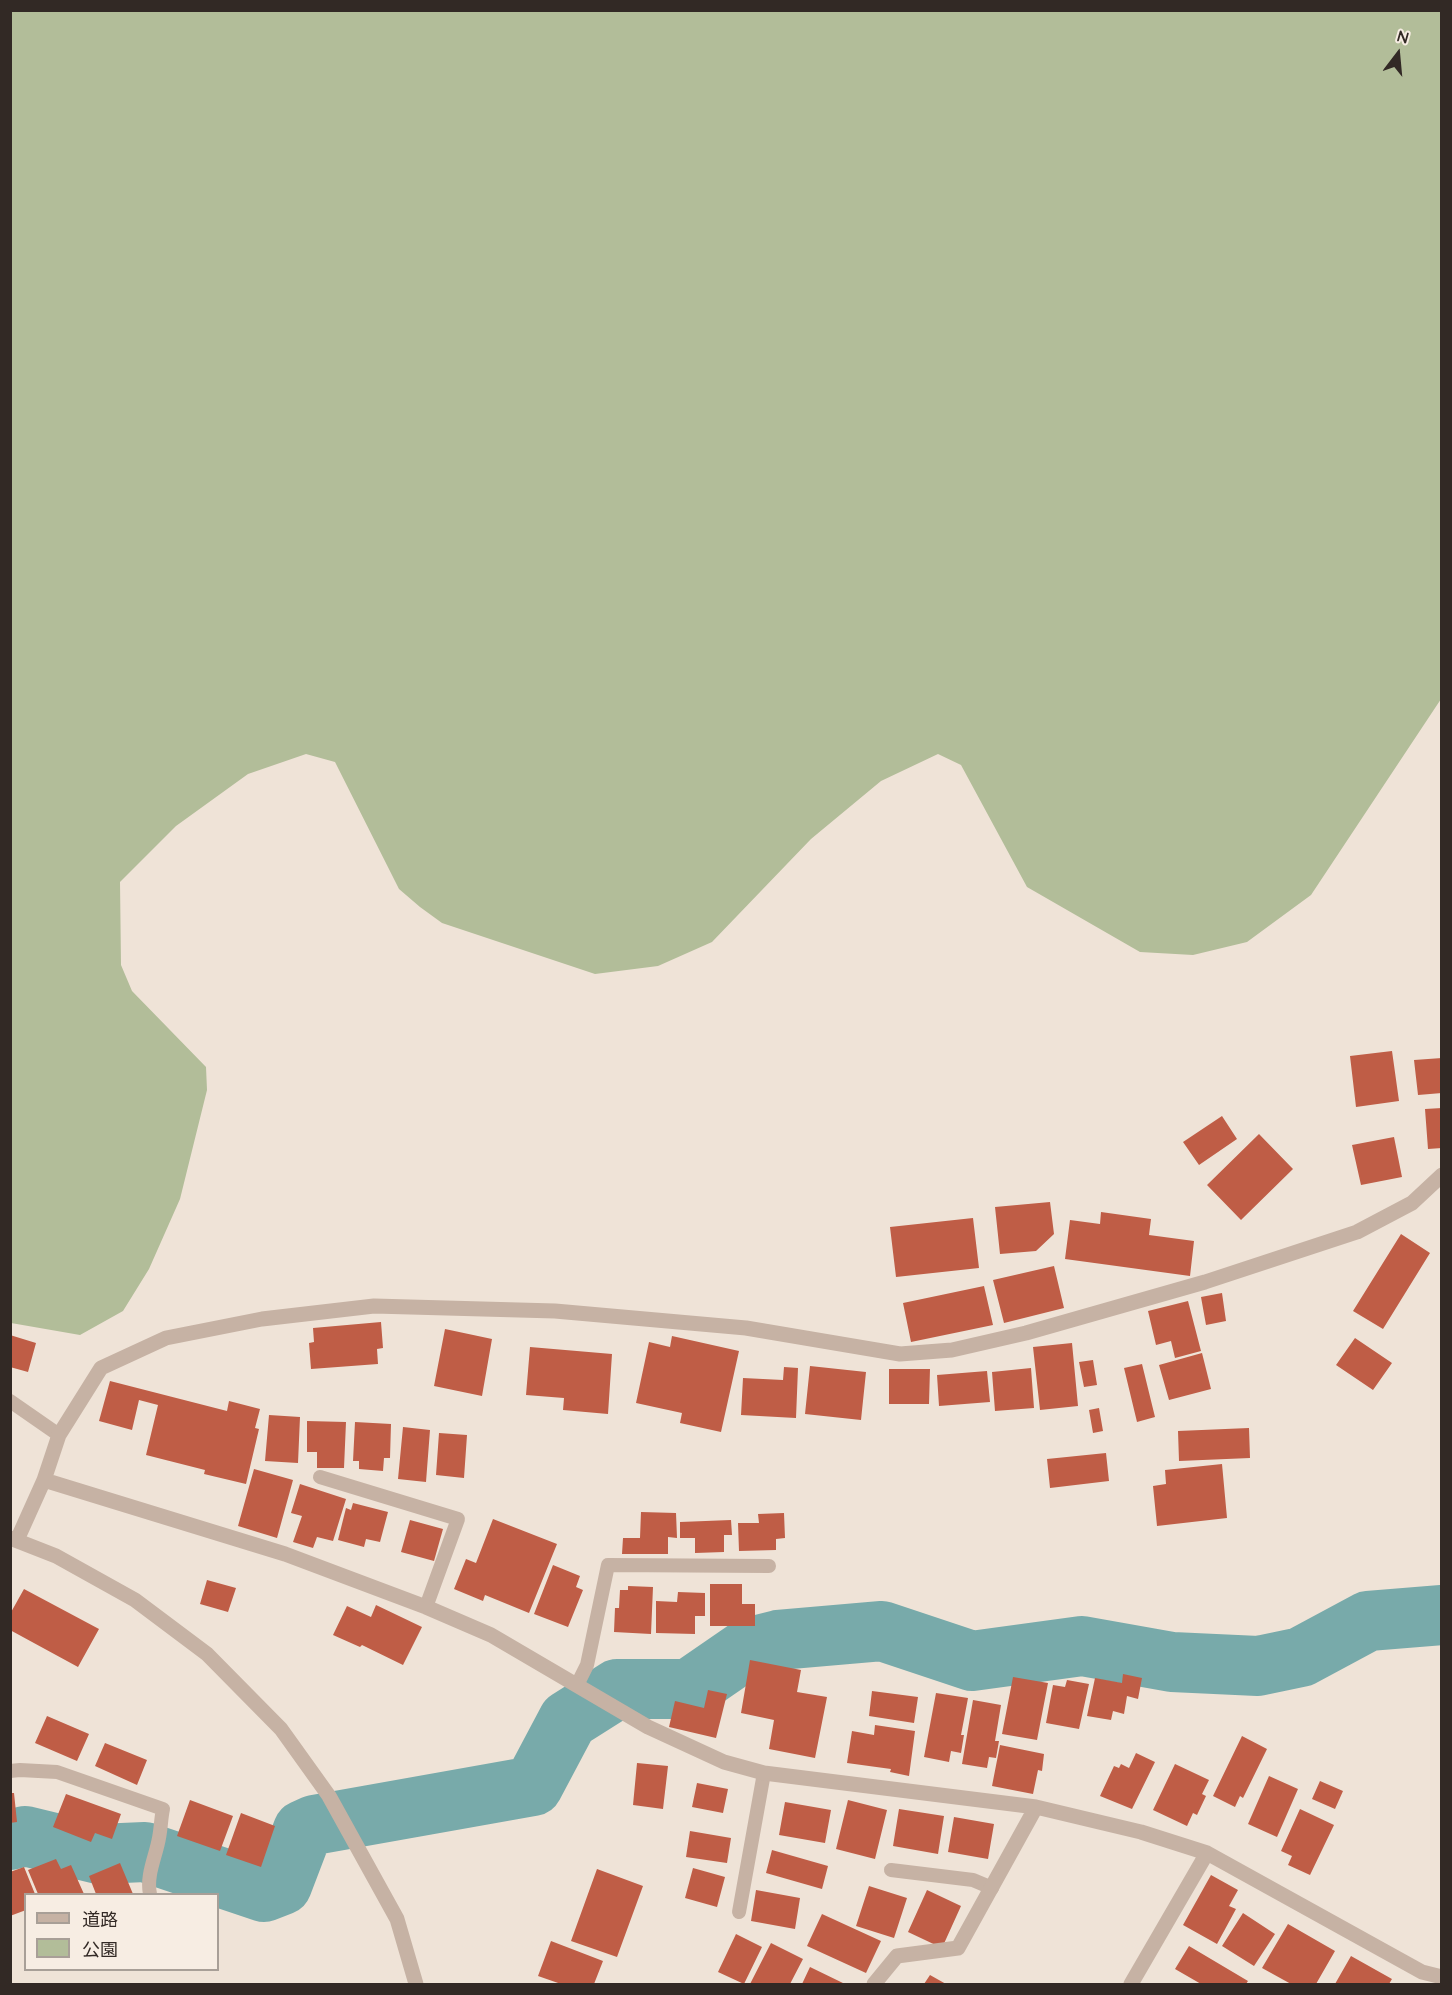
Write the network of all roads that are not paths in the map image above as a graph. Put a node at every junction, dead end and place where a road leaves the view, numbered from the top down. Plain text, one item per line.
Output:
1 (1442, 1175) edge
2 (10, 1401) edge
3 (59, 1435) junction
4 (320, 1477) dead end
5 (44, 1480) junction
6 (14, 1539) edge
7 (769, 1566) dead end
8 (426, 1607) junction
9 (577, 1684) junction
10 (10, 1771) edge
11 (764, 1773) junction
12 (1036, 1808) junction
13 (1208, 1853) junction
14 (891, 1870) dead end
15 (992, 1888) junction
16 (150, 1893) edge
17 (739, 1912) dead end
18 (1442, 1977) edge
19 (1417, 1978) edge
20 (416, 1984) edge
21 (874, 1984) edge
22 (1131, 1984) edge

1 - 3 street
2 - 3 lane
3 - 5 street
4 - 8 lane
5 - 6 street
5 - 8 street
6 - 20 street
7 - 9 lane
8 - 9 street
9 - 11 street
10 - 16 lane
11 - 12 street
11 - 17 lane
12 - 13 street
12 - 15 street
13 - 19 street
13 - 22 street
14 - 15 lane
15 - 21 street
18 - 19 street

